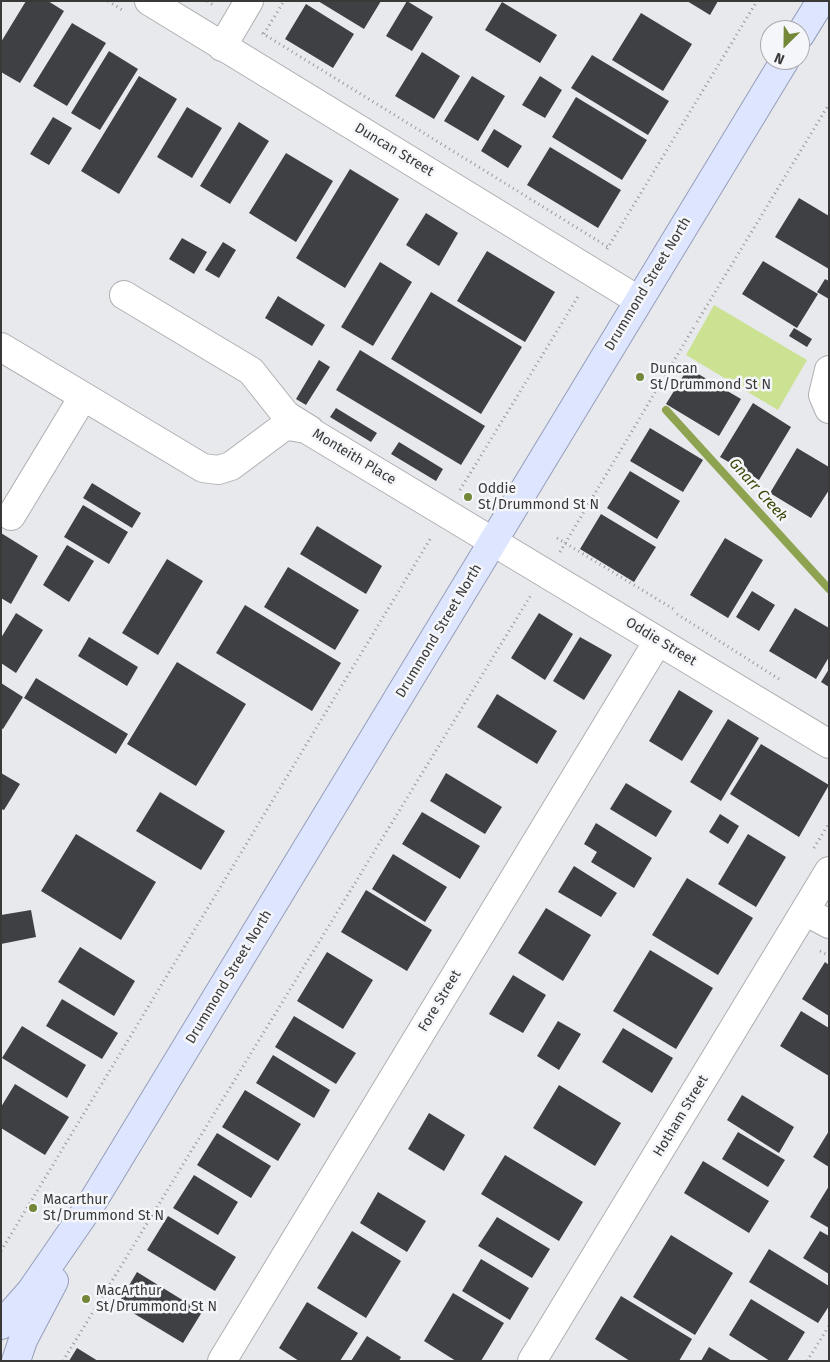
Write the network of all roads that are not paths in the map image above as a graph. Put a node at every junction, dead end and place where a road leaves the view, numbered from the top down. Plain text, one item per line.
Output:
1 (150, 1) edge
2 (249, 1) edge
3 (821, 1) edge
4 (809, 20) edge
5 (222, 46) junction
6 (779, 70) edge
7 (124, 295) dead end
8 (638, 300) junction
9 (1, 347) edge
10 (84, 397) junction
11 (314, 432) junction
12 (11, 516) dead end
13 (494, 540) junction
14 (658, 640) junction
15 (829, 744) edge
16 (829, 871) edge
17 (805, 911) junction
18 (829, 924) edge
19 (93, 1201) junction
20 (1, 1325) edge
21 (16, 1361) edge
22 (222, 1361) edge
23 (532, 1361) edge

1 - 5 street, Duncan Street
2 - 5 street
3 - 4 main road
5 - 8 street, Duncan Street
6 - 8 main road, Drummond Street North
7 - 11 street
8 - 13 main road, Drummond Street North
9 - 10 street, Monteith Place
10 - 11 street, Monteith Place
10 - 12 street
11 - 13 street, Monteith Place
13 - 14 street, Oddie Street
13 - 19 main road, Drummond Street North
14 - 15 street, Oddie Street
14 - 22 street, Fore Street
16 - 17 street, Hotham Street
17 - 18 street
17 - 23 street, Hotham Street
19 - 20 main road, Drummond Street North
19 - 21 main road, Drummond Street North

